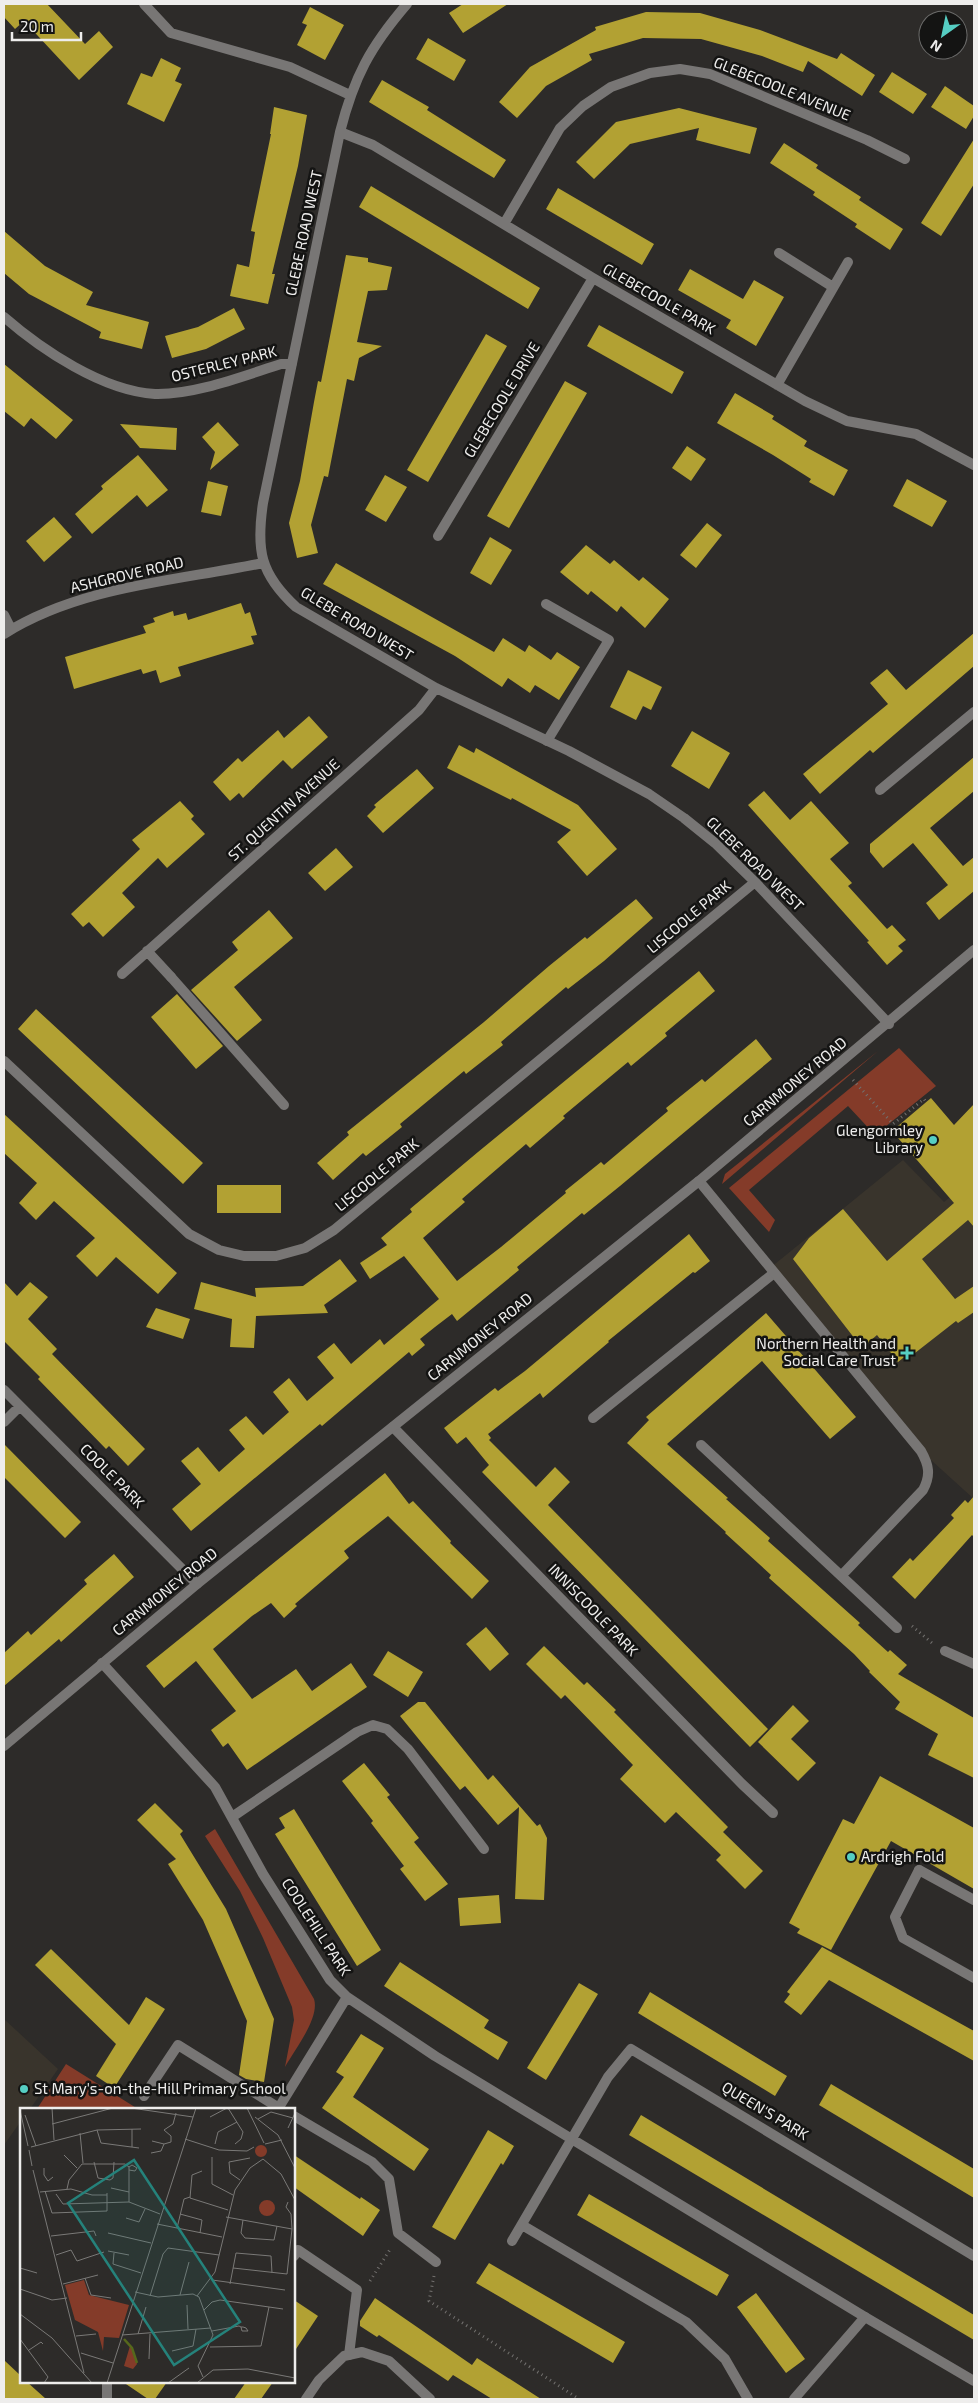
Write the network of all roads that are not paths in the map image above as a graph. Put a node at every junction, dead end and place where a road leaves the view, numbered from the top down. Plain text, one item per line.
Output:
1 (144, 4) edge
2 (407, 4) edge
3 (350, 95) junction
4 (340, 132) junction
5 (905, 159) dead end
6 (504, 224) junction
7 (779, 253) dead end
8 (848, 262) dead end
9 (593, 278) junction
10 (834, 287) junction
11 (4, 317) edge
12 (292, 364) junction
13 (777, 385) junction
14 (974, 465) edge
15 (438, 536) dead end
16 (263, 563) junction
17 (546, 604) dead end
18 (4, 615) edge
19 (8, 631) edge
20 (436, 688) junction
21 (974, 712) edge
22 (547, 741) junction
23 (880, 790) dead end
24 (755, 882) junction
25 (974, 950) edge
26 (147, 951) junction
27 (122, 974) dead end
28 (888, 1024) junction
29 (4, 1060) edge
30 (284, 1105) dead end
31 (699, 1181) junction
32 (774, 1273) junction
33 (4, 1390) edge
34 (20, 1406) junction
35 (593, 1418) dead end
36 (4, 1422) edge
37 (393, 1427) junction
38 (701, 1445) dead end
39 (842, 1575) junction
40 (197, 1584) junction
41 (897, 1628) dead end
42 (945, 1651) dead end
43 (102, 1663) junction
44 (974, 1664) edge
45 (4, 1746) edge
46 (773, 1813) dead end
47 (232, 1817) junction
48 (484, 1849) dead end
49 (974, 1900) edge
50 (974, 1978) edge
51 (347, 1997) junction
52 (144, 2096) dead end
53 (278, 2108) edge
54 (281, 2108) edge
55 (295, 2117) edge
56 (570, 2138) junction
57 (522, 2224) junction
58 (512, 2241) dead end
59 (295, 2254) edge
60 (974, 2256) edge
61 (436, 2262) road end
62 (865, 2317) junction
63 (349, 2355) junction
64 (974, 2381) edge
65 (107, 2383) edge
66 (107, 2399) edge
67 (306, 2399) edge
68 (430, 2399) edge
69 (748, 2399) edge
70 (794, 2399) edge

1 - 3 street
2 - 3 street, GLEBE ROAD WEST
3 - 4 street, GLEBE ROAD WEST
4 - 6 street, GLEBECOOLE PARK
4 - 12 street, GLEBE ROAD WEST
5 - 6 street, GLEBECOOLE AVENUE
6 - 9 street, GLEBECOOLE PARK
7 - 10 street
8 - 10 street
9 - 13 street, GLEBECOOLE PARK
9 - 15 street, GLEBECOOLE DRIVE
10 - 13 street
11 - 12 street, OSTERLEY PARK
12 - 16 street, GLEBE ROAD WEST
13 - 14 street, GLEBECOOLE PARK
16 - 19 street, ASHGROVE ROAD
16 - 20 street, GLEBE ROAD WEST
17 - 22 street
18 - 19 street
20 - 22 street, GLEBE ROAD WEST
20 - 26 street, ST. QUENTIN AVENUE
21 - 23 street
22 - 24 street, GLEBE ROAD WEST
24 - 28 street, GLEBE ROAD WEST
24 - 29 street, LISCOOLE PARK
25 - 28 street, CARNMONEY ROAD
26 - 27 street, ST. QUENTIN AVENUE
26 - 30 street
28 - 31 street, CARNMONEY ROAD
31 - 32 street
31 - 37 street, CARNMONEY ROAD
32 - 35 street
32 - 39 street
33 - 34 street, COOLE PARK
34 - 36 street
34 - 40 street, COOLE PARK
37 - 40 street, CARNMONEY ROAD
37 - 46 street, INNISCOOLE PARK
38 - 39 street
39 - 41 street
40 - 43 street, CARNMONEY ROAD
42 - 44 street
43 - 45 street, CARNMONEY ROAD
43 - 47 street, COOLEHILL PARK
47 - 48 street
47 - 51 street, COOLEHILL PARK
49 - 50 street
51 - 54 street
51 - 56 street, COOLEHILL PARK
52 - 53 street
55 - 61 street
56 - 57 street, QUEEN'S PARK
56 - 60 street, QUEEN'S PARK
56 - 62 street
57 - 58 street, QUEEN'S PARK
57 - 69 street
59 - 63 street
62 - 64 street
62 - 70 street
63 - 67 street
63 - 68 street
65 - 66 street

